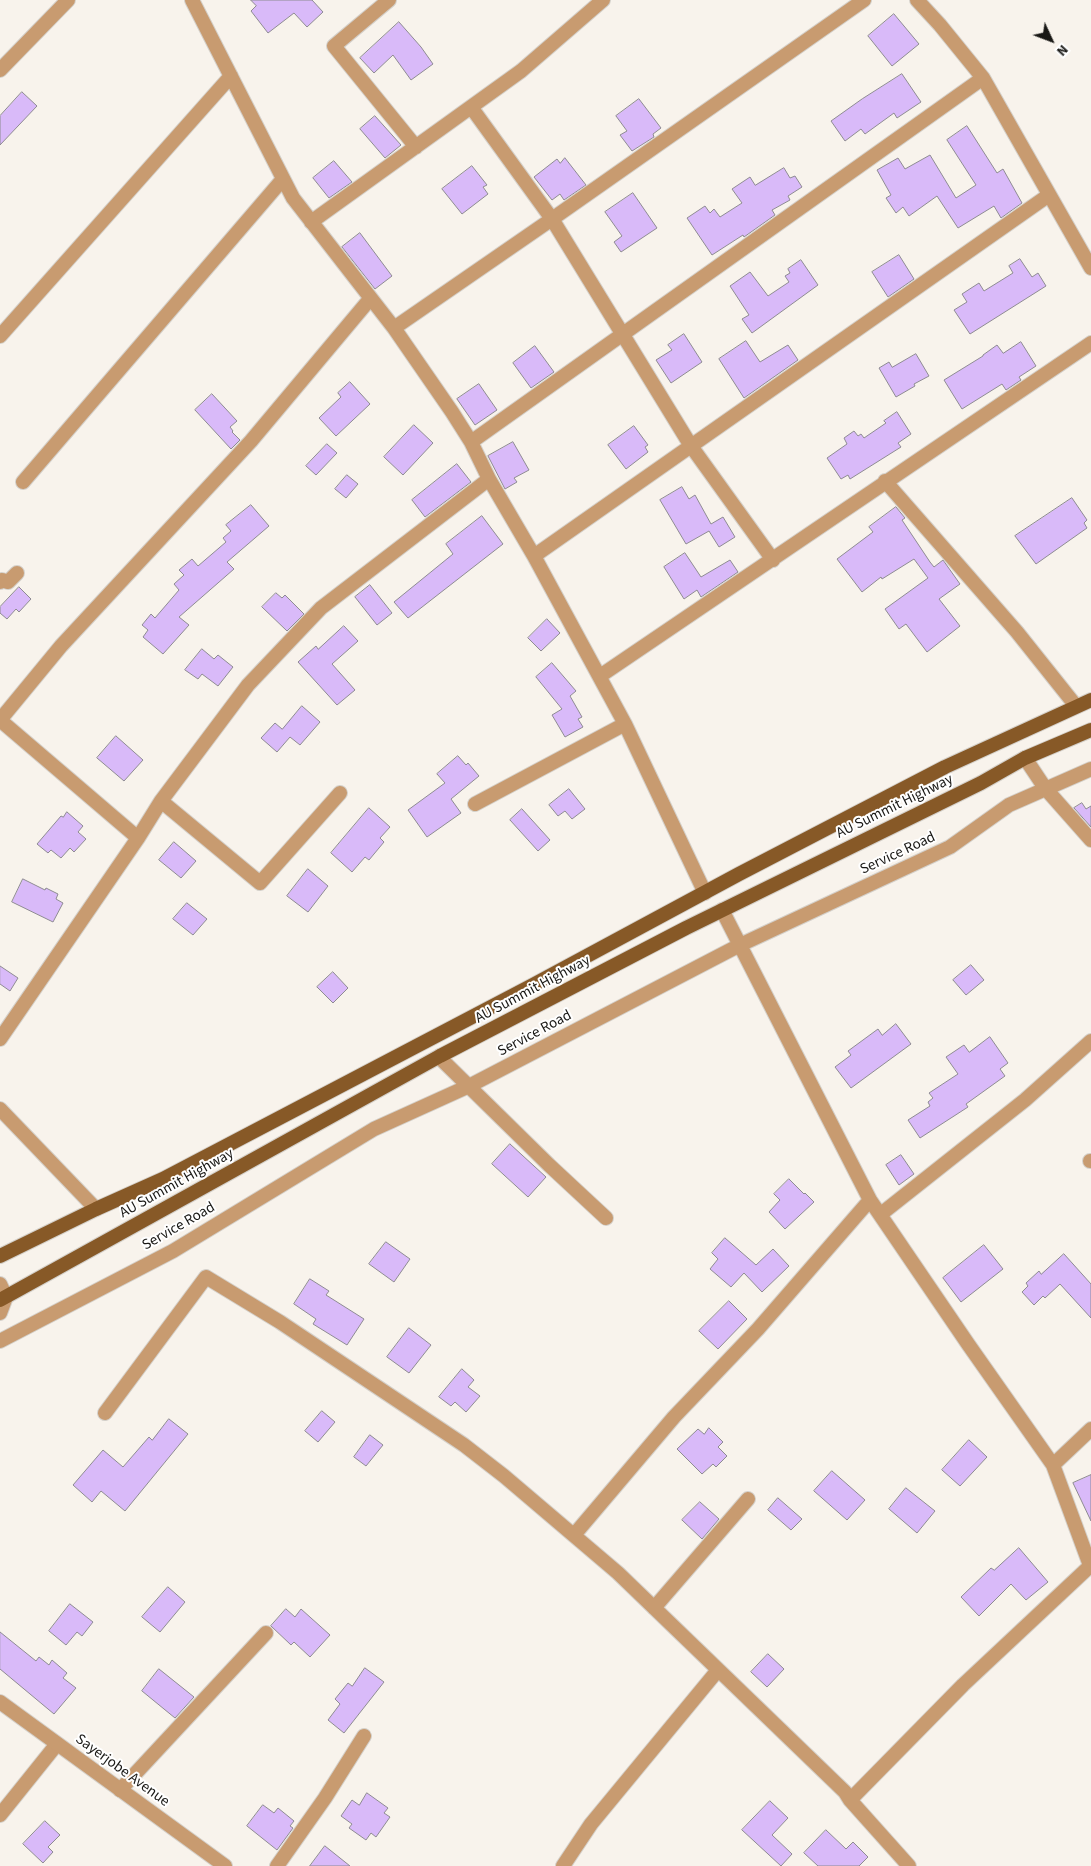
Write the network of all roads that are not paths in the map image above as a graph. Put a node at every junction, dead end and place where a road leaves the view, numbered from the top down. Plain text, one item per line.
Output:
1 (68, 0) edge
2 (192, 0) edge
3 (389, 0) edge
4 (603, 0) edge
5 (864, 0) edge
6 (917, 0) edge
7 (0, 70) edge
8 (230, 76) junction
9 (983, 78) junction
10 (471, 107) junction
11 (416, 147) junction
12 (283, 179) junction
13 (1050, 195) junction
14 (552, 219) junction
15 (311, 222) junction
16 (1091, 268) edge
17 (370, 299) junction
18 (394, 328) junction
19 (622, 334) junction
20 (0, 336) edge
21 (1091, 343) edge
22 (471, 442) junction
23 (691, 446) junction
24 (490, 479) junction
25 (885, 481) junction
26 (23, 482) dead end
27 (534, 556) junction
28 (773, 560) junction
29 (17, 573) dead end
30 (0, 582) edge
31 (600, 676) junction
32 (1091, 700) edge
33 (1076, 706) junction
34 (0, 720) edge
35 (625, 724) junction
36 (1091, 730) edge
37 (1025, 758) junction
38 (1091, 769) edge
39 (1045, 788) junction
40 (340, 793) dead end
41 (161, 801) junction
42 (475, 804) dead end
43 (138, 838) junction
44 (1091, 840) edge
45 (705, 893) junction
46 (722, 910) junction
47 (740, 945) junction
48 (0, 1039) edge
49 (1091, 1041) edge
50 (440, 1056) junction
51 (469, 1086) junction
52 (0, 1109) edge
53 (870, 1200) junction
54 (96, 1209) junction
55 (881, 1214) junction
56 (606, 1218) dead end
57 (0, 1256) edge
58 (2, 1293) edge
59 (0, 1313) edge
60 (0, 1341) edge
61 (105, 1413) dead end
62 (1091, 1429) edge
63 (1053, 1465) junction
64 (748, 1499) dead end
65 (574, 1534) junction
66 (1090, 1567) edge
67 (654, 1608) junction
68 (266, 1633) dead end
69 (718, 1670) junction
70 (0, 1702) edge
71 (364, 1736) dead end
72 (57, 1744) junction
73 (120, 1790) junction
74 (850, 1800) junction
75 (0, 1815) edge
76 (225, 1866) edge
77 (277, 1866) edge
78 (563, 1866) edge
79 (909, 1866) edge

1 - 7 street
2 - 8 street
3 - 11 street
4 - 10 street
5 - 14 street
6 - 9 street
8 - 12 street
8 - 20 street
9 - 13 street
9 - 19 street
10 - 11 street
10 - 14 street
11 - 15 street
12 - 15 street
12 - 26 street
13 - 16 street
13 - 23 street
14 - 18 street
14 - 19 street
15 - 17 street
17 - 18 street
17 - 34 street
18 - 22 street
19 - 22 street
19 - 23 street
21 - 25 street
22 - 24 street
23 - 27 street
23 - 28 street
24 - 27 street
24 - 41 street
25 - 28 street
25 - 33 street
27 - 31 street
28 - 31 street
29 - 30 street
31 - 35 street
32 - 33 main road, AU Summit Highway
33 - 45 main road, AU Summit Highway
34 - 43 street
35 - 42 street
35 - 45 street
36 - 37 main road, AU Summit Highway
37 - 39 street
37 - 46 main road, AU Summit Highway
38 - 39 street, Service Road
39 - 44 street
39 - 47 street, Service Road
40 - 41 street
41 - 43 street
43 - 48 street
45 - 54 main road, AU Summit Highway
46 - 47 street
46 - 50 main road, AU Summit Highway
47 - 51 street, Service Road
47 - 53 street
49 - 55 street
50 - 51 street
50 - 58 main road, AU Summit Highway
51 - 56 street
51 - 60 street, Service Road
52 - 54 street
53 - 55 street
53 - 65 street
54 - 57 main road, AU Summit Highway
55 - 63 street
58 - 59 street
61 - 65 street
62 - 63 street
63 - 66 street
64 - 67 street
65 - 67 street
66 - 74 street
67 - 69 street
68 - 73 street
69 - 74 street
69 - 78 street
70 - 72 street, Sayerjobe Avenue
71 - 77 street
72 - 73 street, Sayerjobe Avenue
72 - 75 street
73 - 76 street, Sayerjobe Avenue
74 - 79 street

